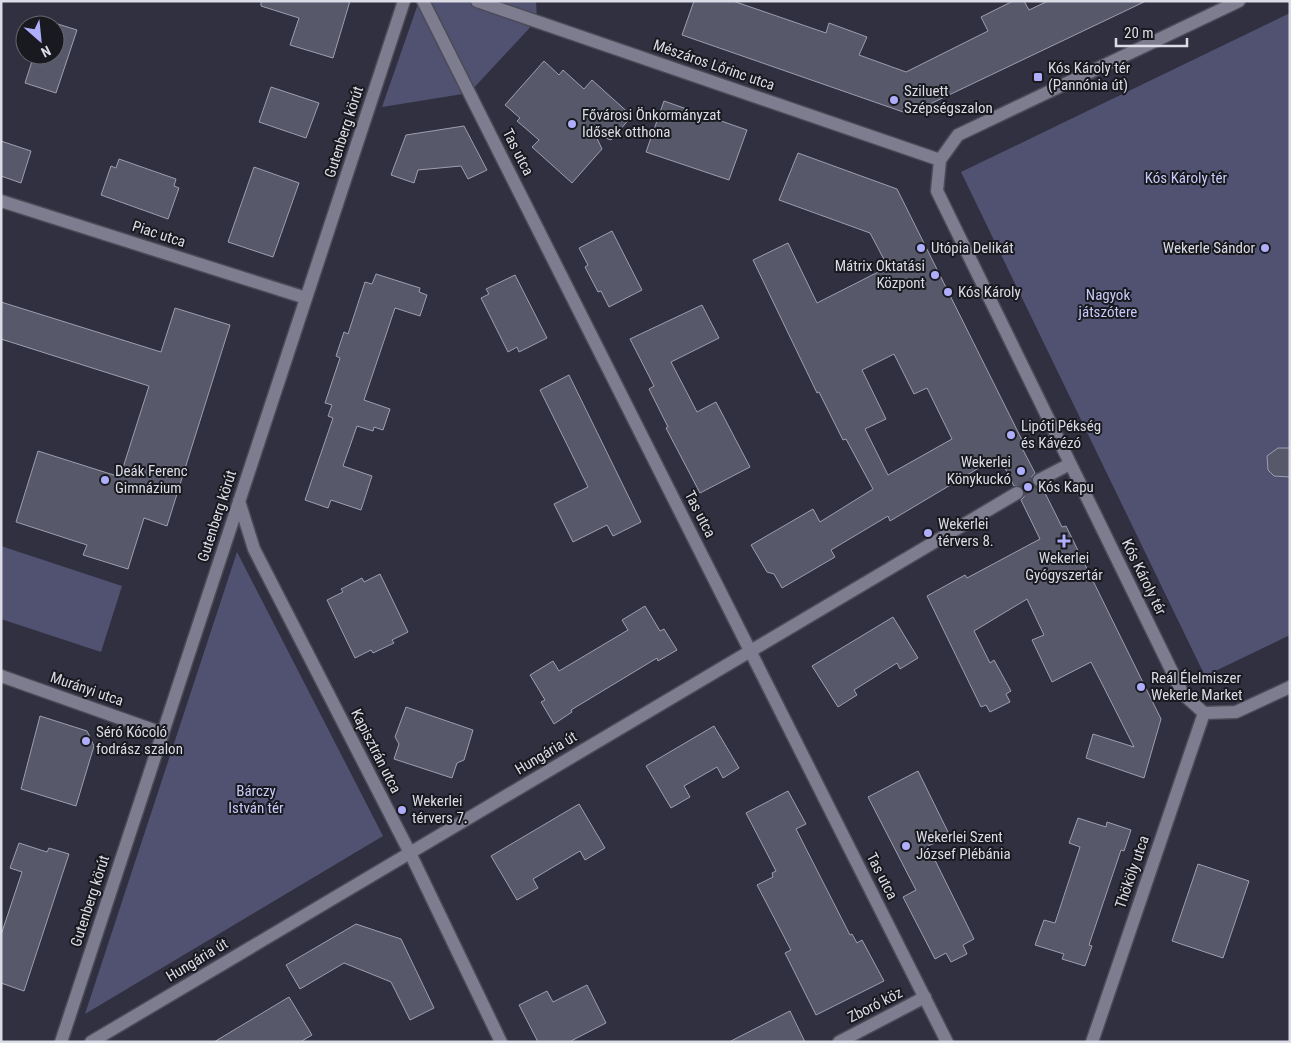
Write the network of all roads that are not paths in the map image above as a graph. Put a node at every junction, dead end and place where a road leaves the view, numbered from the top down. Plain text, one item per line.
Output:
1 (404, 1) edge
2 (423, 1) edge
3 (477, 1) edge
4 (1239, 1) edge
5 (1214, 7) edge
6 (940, 160) junction
7 (1, 201) edge
8 (306, 298) junction
9 (1070, 464) junction
10 (1039, 480) tunnel mouth
11 (1017, 493) tunnel mouth
12 (239, 501) junction
13 (751, 651) junction
14 (1, 676) edge
15 (1290, 687) edge
16 (1204, 713) junction
17 (162, 733) junction
18 (410, 852) junction
19 (925, 997) junction
20 (60, 1042) edge
21 (91, 1042) edge
22 (501, 1042) edge
23 (839, 1042) edge
24 (947, 1042) edge
25 (1092, 1042) edge

1 - 8 street, Gutenberg körút
2 - 13 street, Tas utca
3 - 6 street, Mészáros Lőrinc utca
4 - 5 street
5 - 6 street
6 - 9 street, Kós Károly tér
7 - 8 street, Piac utca
8 - 12 street, Gutenberg körút
9 - 10 street
9 - 16 street, Kós Károly tér
11 - 13 street, Hungária út
12 - 17 street, Gutenberg körút
12 - 18 street, Kapisztrán utca
13 - 18 street, Hungária út
13 - 19 street, Tas utca
14 - 17 street, Murányi utca
15 - 16 street
16 - 25 street, Thököly utca
17 - 20 street, Gutenberg körút
18 - 21 street, Hungária út
18 - 22 street, Kapisztrán utca
19 - 23 street, Zboró köz
19 - 24 street, Tas utca

